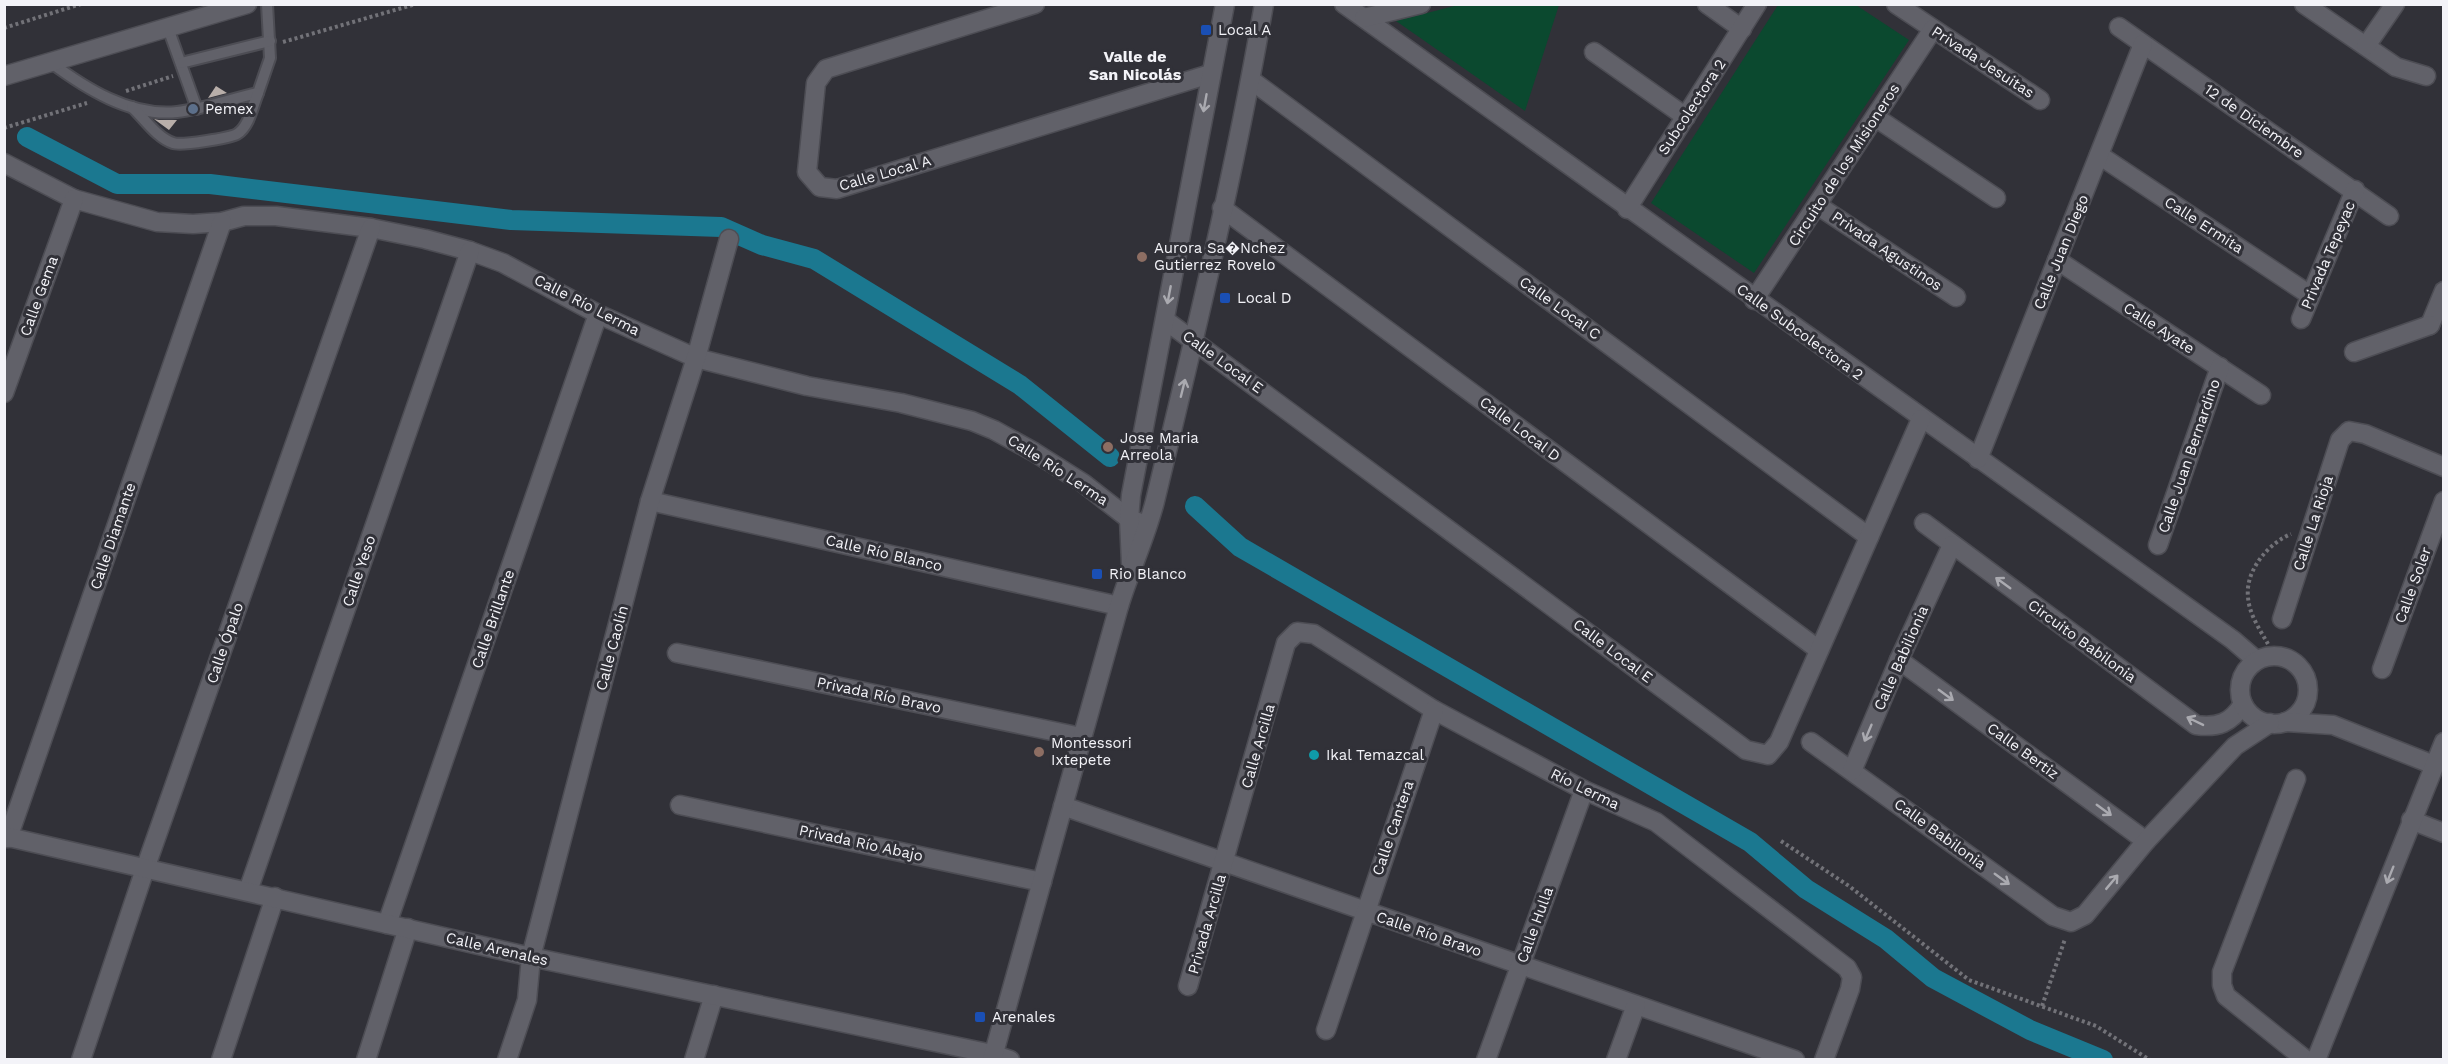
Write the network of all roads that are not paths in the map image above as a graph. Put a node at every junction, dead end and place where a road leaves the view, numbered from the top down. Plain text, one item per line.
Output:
1 (247, 4) edge
2 (267, 4) edge
3 (1035, 4) edge
4 (1225, 4) edge
5 (1264, 4) edge
6 (1344, 4) edge
7 (1421, 4) edge
8 (1707, 4) edge
9 (1757, 4) edge
10 (1896, 4) edge
11 (2304, 4) edge
12 (2395, 4) edge
13 (1364, 18) junction
14 (2119, 27) dead end
15 (168, 28) junction
16 (1742, 29) junction
17 (1933, 29) junction
18 (270, 41) junction
19 (2143, 44) junction
20 (2366, 46) junction
21 (1594, 51) dead end
22 (50, 62) junction
23 (181, 63) junction
24 (1210, 74) junction
25 (4, 76) edge
26 (2426, 76) dead end
27 (1251, 80) junction
28 (258, 93) junction
29 (2040, 100) dead end
30 (132, 106) junction
31 (197, 108) junction
32 (1686, 117) junction
33 (1875, 117) junction
34 (2099, 156) junction
35 (4, 163) edge
36 (2355, 190) junction
37 (1996, 198) dead end
38 (74, 199) junction
39 (1817, 205) junction
40 (1222, 208) junction
41 (1627, 209) junction
42 (2389, 216) dead end
43 (222, 222) junction
44 (371, 228) junction
45 (729, 239) dead end
46 (470, 251) junction
47 (2057, 260) junction
48 (2444, 291) edge
49 (2310, 295) junction
50 (1956, 297) dead end
51 (1754, 300) junction
52 (598, 314) junction
53 (2301, 319) dead end
54 (1165, 320) junction
55 (2437, 328) edge
56 (1194, 340) junction
57 (2354, 352) dead end
58 (696, 358) junction
59 (2220, 367) junction
60 (4, 393) edge
61 (2261, 395) dead end
62 (1921, 419) junction
63 (1978, 459) junction
64 (2444, 467) edge
65 (650, 501) junction
66 (2444, 501) edge
67 (1128, 519) junction
68 (1924, 523) dead end
69 (1149, 526) junction
70 (1869, 537) junction
71 (1952, 545) junction
72 (2158, 545) dead end
73 (1131, 566) junction
74 (1119, 606) junction
75 (2282, 618) dead end
76 (1297, 632) joint
77 (1818, 650) junction
78 (677, 654) dead end
79 (1899, 660) junction
80 (2256, 660) junction
81 (2382, 669) dead end
82 (2308, 693) junction
83 (2243, 704) junction
84 (1434, 710) junction
85 (2277, 723) junction
86 (2333, 725) junction
87 (1081, 737) junction
88 (1811, 742) dead end
89 (2444, 742) edge
90 (2434, 765) junction
91 (1852, 771) junction
92 (2296, 780) dead end
93 (1584, 790) junction
94 (680, 805) dead end
95 (1063, 806) junction
96 (2411, 820) junction
97 (2444, 833) edge
98 (6, 841) edge
99 (2146, 841) junction
100 (1225, 863) junction
101 (145, 869) junction
102 (1042, 882) junction
103 (248, 891) junction
104 (275, 897) junction
105 (1364, 912) junction
106 (387, 924) junction
107 (408, 928) junction
108 (531, 957) junction
109 (1520, 965) junction
110 (1188, 986) dead end
111 (714, 995) junction
112 (1636, 1005) junction
113 (1326, 1030) dead end
114 (998, 1058) edge
115 (81, 1059) edge
116 (221, 1059) edge
117 (366, 1059) edge
118 (507, 1059) edge
119 (694, 1059) edge
120 (1486, 1059) edge
121 (1616, 1059) edge
122 (1795, 1059) edge
123 (1824, 1059) edge
124 (2306, 1059) edge
125 (2316, 1059) edge

1 - 15 street
2 - 18 lane
3 - 24 street, Calle Local A
4 - 24 street
5 - 27 street
6 - 13 street, Calle Subcolectora 2
7 - 13 street
8 - 16 street
9 - 16 street, Subcolectora 2
10 - 17 street, Privada Jesuitas
11 - 20 street
12 - 20 street
13 - 41 street, Calle Subcolectora 2
14 - 19 street, 12 de Diciembre
15 - 22 street
15 - 23 lane
16 - 32 street, Subcolectora 2
17 - 29 street, Privada Jesuitas
17 - 33 street, Circuito de los Misioneros
18 - 23 lane
18 - 28 lane
19 - 34 street, Calle Juan Diego
19 - 36 street, 12 de Diciembre
20 - 26 street
21 - 32 street
22 - 25 street
22 - 30 lane
23 - 31 lane
24 -> 54 street
27 - 40 street
27 - 70 street, Calle Local C
28 - 30 lane
28 - 31 lane
30 - 31 lane
32 - 41 street, Subcolectora 2
33 - 37 street
33 - 39 street, Circuito de los Misioneros
34 - 47 street, Calle Juan Diego
34 - 49 street, Calle Ermita
35 - 38 street, Calle Río Lerma
36 - 42 street, 12 de Diciembre
36 - 49 street, Privada Tepeyac
38 - 43 street, Calle Río Lerma
38 - 60 street, Calle Gema
39 - 50 street, Privada Agustinos
39 - 51 street, Circuito de los Misioneros
40 - 56 street
40 - 77 street, Calle Local D
41 - 51 street, Calle Subcolectora 2
43 - 44 street, Calle Río Lerma
43 - 98 street, Calle Diamante
44 - 46 street, Calle Río Lerma
44 - 101 street, Calle Ópalo
45 - 58 street, Calle Caolín
46 - 52 street, Calle Río Lerma
46 - 103 street, Calle Yeso
47 - 59 street, Calle Ayate
47 - 63 street, Calle Juan Diego
48 - 55 street
49 - 53 street, Privada Tepeyac
51 - 62 street, Calle Subcolectora 2
52 - 58 street, Calle Río Lerma
52 - 106 street, Calle Brillante
54 - 56 street, Calle Local E
54 - 67 street
55 - 57 street
69 -> 56 street
56 - 77 street, Calle Local E
58 - 65 street, Calle Caolín
58 - 67 street, Calle Río Lerma
59 - 61 street, Calle Ayate
59 - 72 street, Calle Juan Bernardino
62 - 63 street, Calle Subcolectora 2
62 - 70 street, Calle Local E
63 - 80 street, Calle Subcolectora 2
64 - 75 street, Calle La Rioja
65 - 74 street, Calle Río Blanco
65 - 108 street, Calle Caolín
66 - 81 street, Calle Soler
67 - 69 street, Calle Río Lerma
67 - 73 street
68 - 71 street, Circuito Babilonia
69 - 73 street
70 - 77 street, Calle Local E
71 - 79 street, Calle Babilionia
83 -> 71 street, Circuito Babilonia
73 - 74 street
74 - 87 street
76 - 84 street, Río Lerma
76 - 100 street, Calle Arcilla
78 - 87 street, Privada Río Bravo
79 -> 91 street, Calle Babilionia
79 -> 99 street, Calle Bertiz
80 - 82 street
80 - 83 street
82 - 85 street
82 - 86 street
83 - 85 street
84 - 93 street, Río Lerma
84 - 105 street, Calle Cantera
85 - 86 street
85 - 99 street
86 - 90 street
87 - 95 street
88 - 91 street, Calle Babilonia
89 - 90 street
90 - 96 street
91 -> 99 street, Calle Babilonia
92 - 124 street
93 - 109 street, Calle Hulla
93 - 123 street, Río Lerma
94 - 102 street, Privada Río Abajo
95 - 100 street, Calle Río Bravo
95 - 102 street
96 - 97 street
96 -> 125 street
98 - 101 street, Calle Arenales
100 - 105 street, Calle Río Bravo
100 - 110 street, Privada Arcilla
101 - 103 street, Calle Arenales
101 - 115 street, Calle Ópalo
102 - 114 street
103 - 104 street, Calle Arenales
104 - 106 street, Calle Arenales
104 - 116 street
105 - 109 street, Calle Río Bravo
105 - 113 street, Calle Cantera
106 - 107 street, Calle Arenales
107 - 108 street, Calle Arenales
107 - 117 street
108 - 111 street, Calle Arenales
108 - 118 street, Calle Caolín
109 - 112 street, Calle Río Bravo
109 - 120 street, Calle Hulla
111 - 114 street, Calle Arenales
111 - 119 street
112 - 121 street
112 - 122 street, Calle Río Bravo

